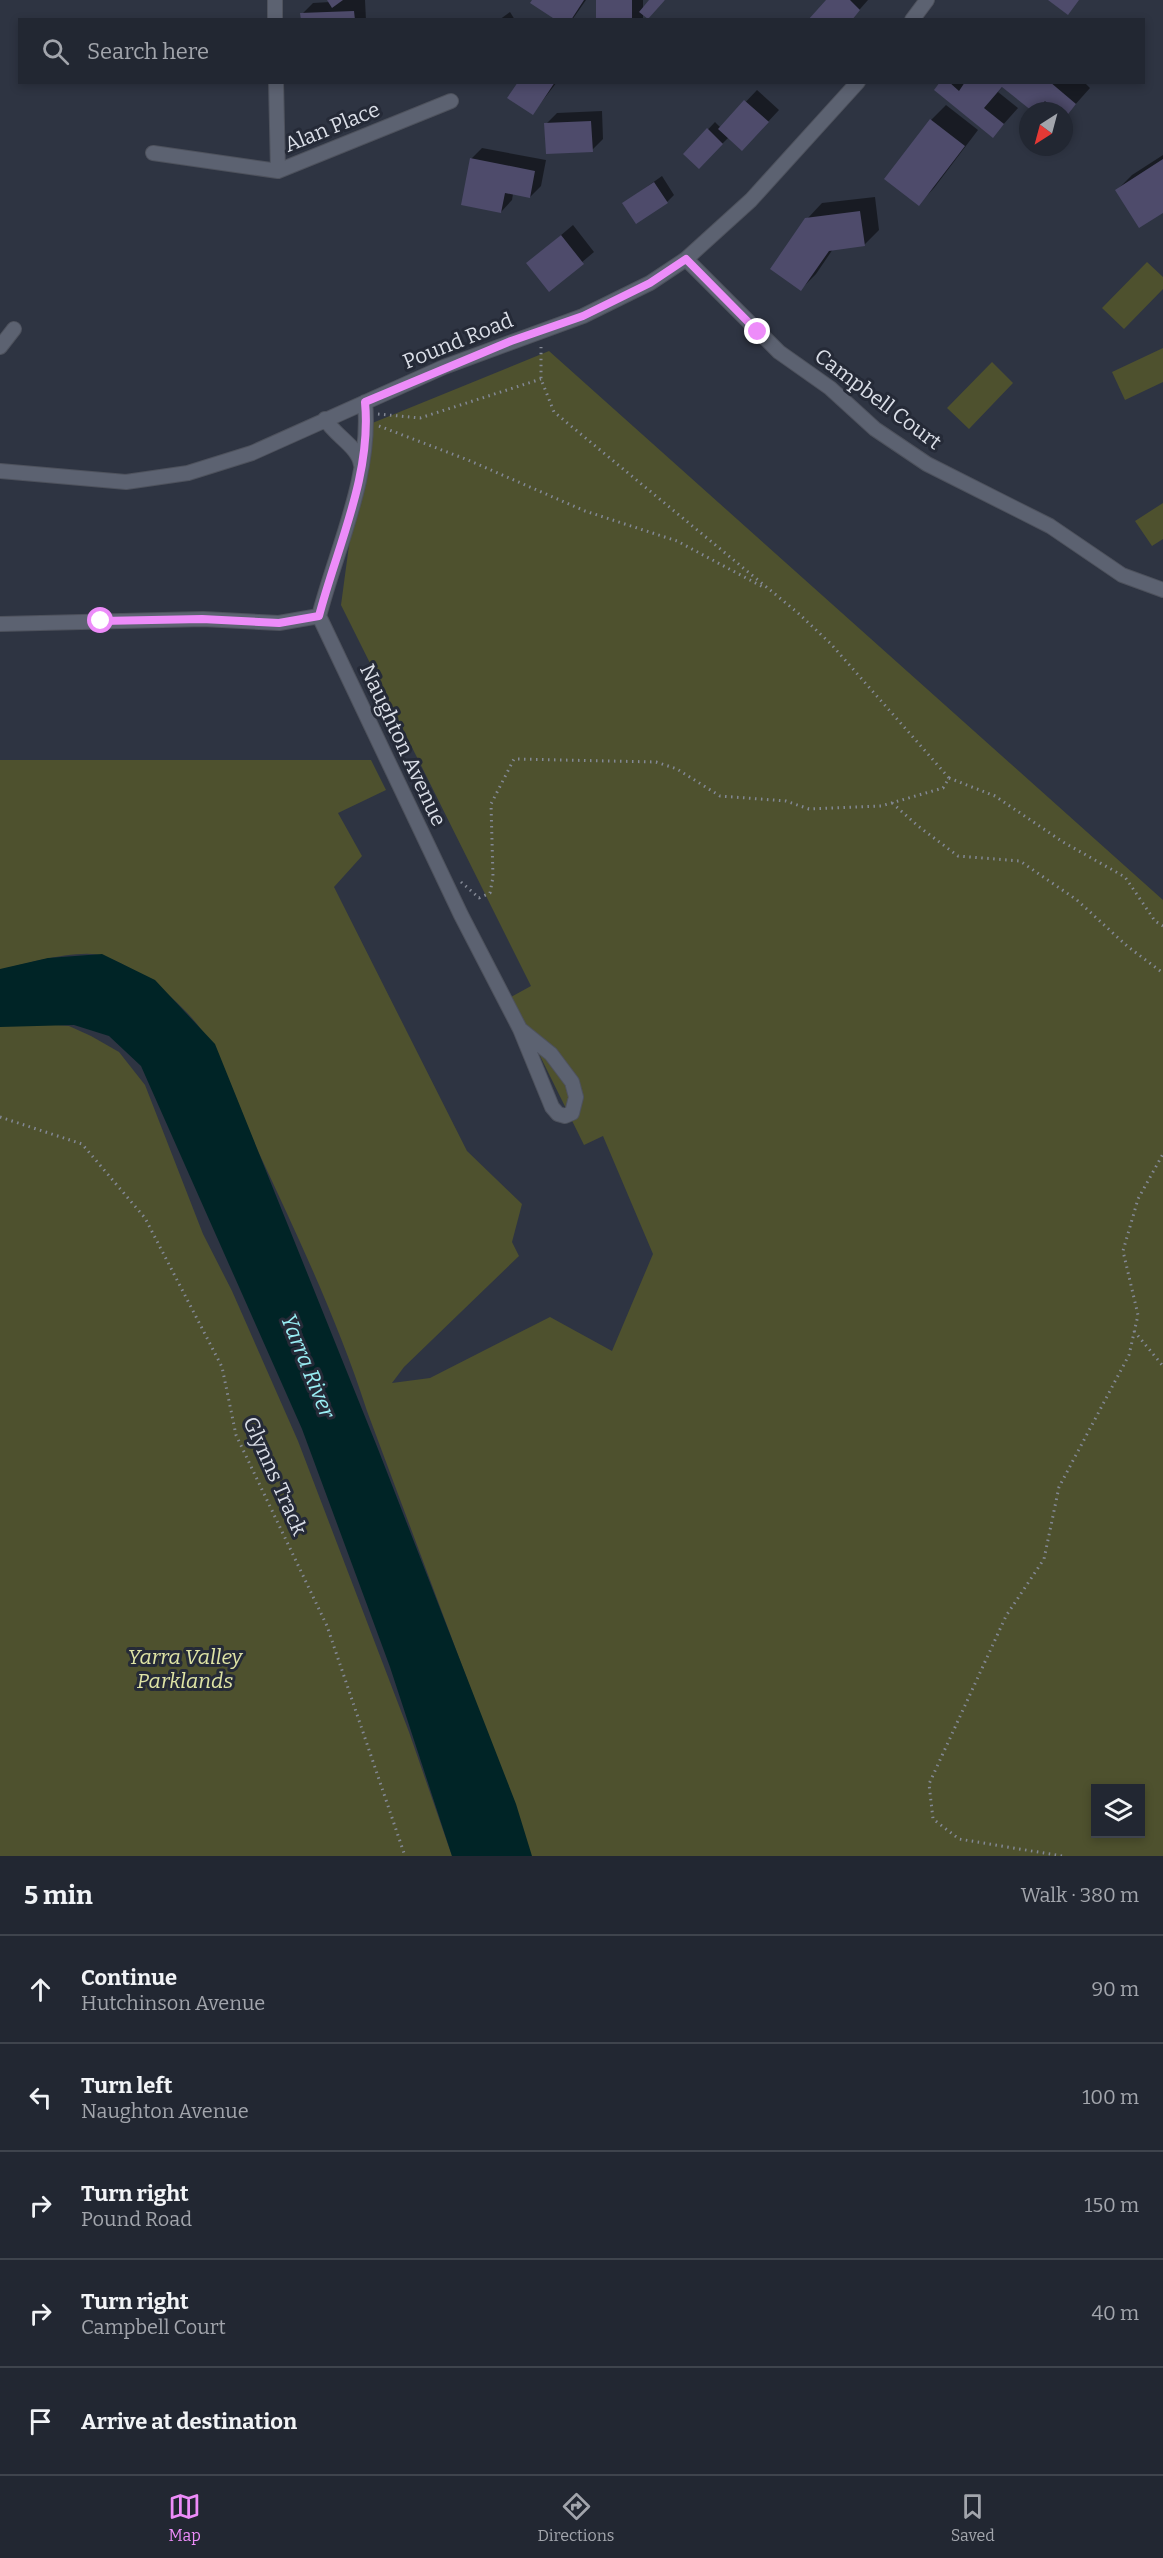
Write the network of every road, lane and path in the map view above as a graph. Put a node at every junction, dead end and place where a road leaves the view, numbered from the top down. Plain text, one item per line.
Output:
1 (275, 0) edge
2 (927, 0) edge
3 (275, 18) edge
4 (914, 18) edge
5 (276, 84) edge
6 (856, 84) edge
7 (451, 101) dead end
8 (153, 153) dead end
9 (278, 171) junction
10 (686, 259) junction
11 (546, 328) junction
12 (14, 329) dead end
13 (0, 347) edge
14 (541, 379) junction
15 (366, 412) junction
16 (325, 419) junction
17 (362, 468) junction
18 (0, 471) edge
19 (1163, 590) edge
20 (770, 591) junction
21 (319, 616) junction
22 (0, 624) edge
23 (949, 778) junction
24 (892, 802) junction
25 (460, 880) dead end
26 (1163, 926) edge
27 (1163, 973) edge
28 (520, 1029) junction
29 (0, 1117) edge
30 (1163, 1154) edge
31 (1134, 1331) junction
32 (1163, 1366) edge
33 (405, 1856) edge
34 (1062, 1856) edge

1 - 3 street
2 - 4 street
5 - 9 street
6 - 10 street, Pound Road
7 - 9 street, Alan Place
8 - 9 street, Alan Place
10 - 11 street, Pound Road
10 - 19 street, Campbell Court
11 - 14 path
11 - 15 street, Pound Road
12 - 13 street
14 - 15 path
14 - 20 path
15 - 16 street, Pound Road
15 - 17 street
15 - 20 path
16 - 17 street
16 - 18 street, Pound Road
17 - 21 street
20 - 23 path
21 - 22 street
21 - 28 street, Naughton Avenue
23 - 24 path
23 - 26 path
24 - 25 path
24 - 27 path
28 - 28 street, Naughton Avenue
29 - 33 path, Glynns Track
30 - 31 path
31 - 32 path
31 - 34 path

